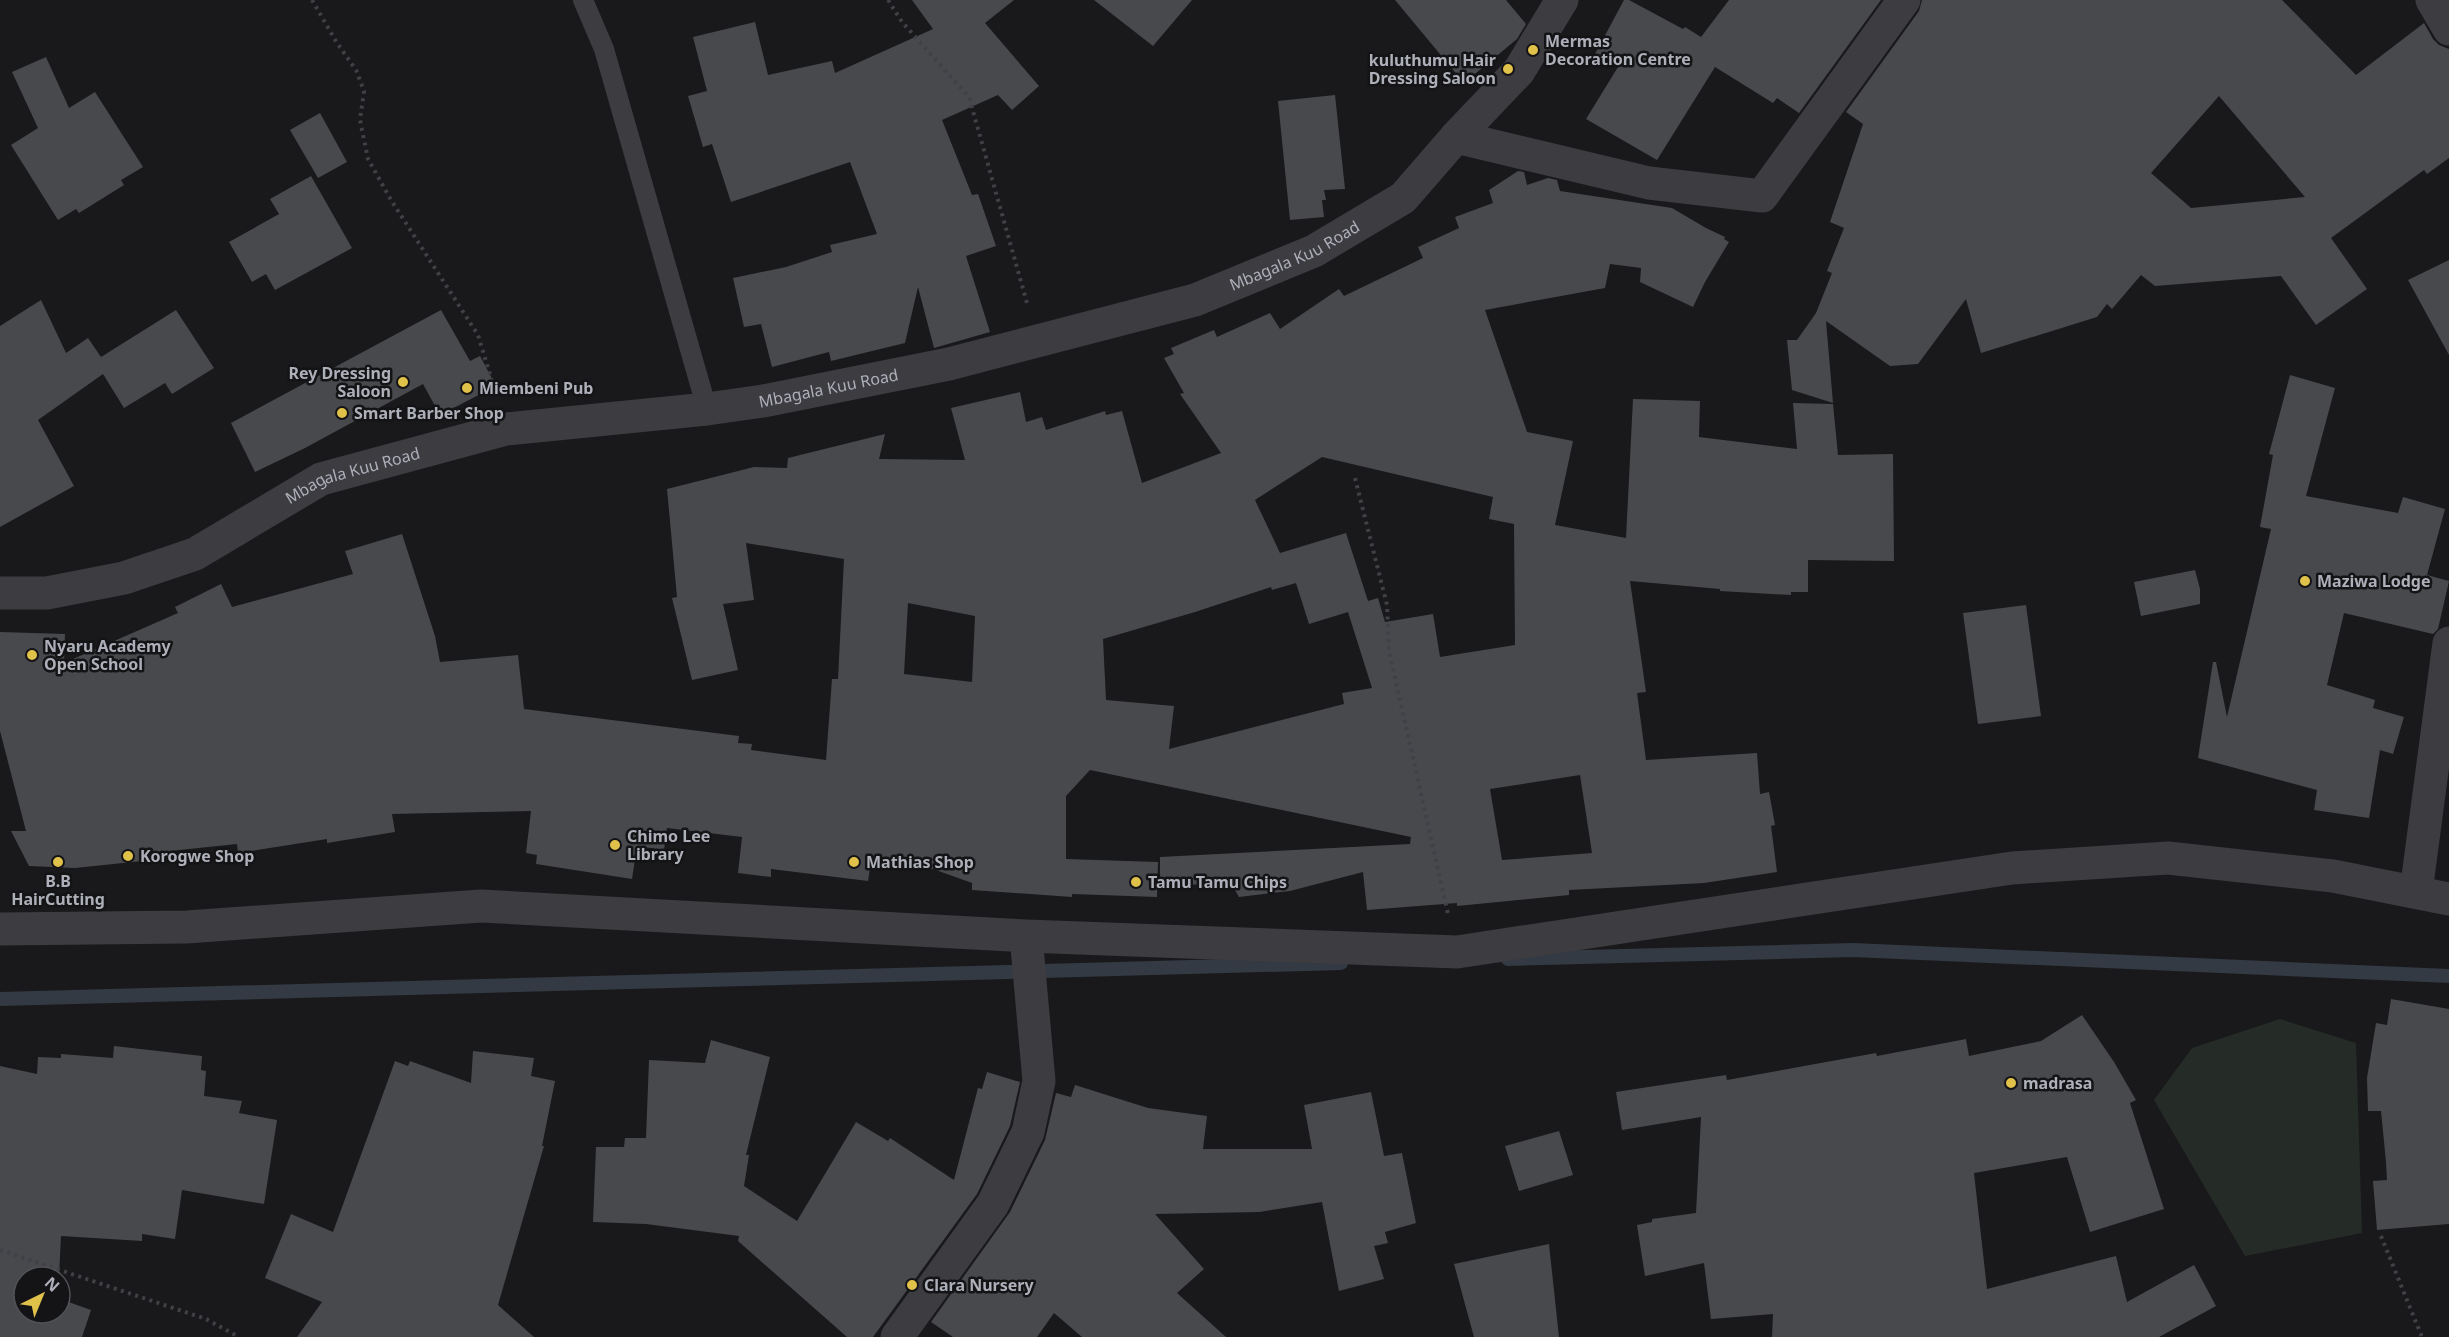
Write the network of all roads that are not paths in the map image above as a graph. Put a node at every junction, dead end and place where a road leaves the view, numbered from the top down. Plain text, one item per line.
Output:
1 (583, 0) edge
2 (1562, 0) edge
3 (1904, 0) edge
4 (2432, 0) edge
5 (2449, 28) edge
6 (1456, 137) junction
7 (707, 409) junction
8 (0, 593) edge
9 (2449, 643) edge
10 (2416, 892) junction
11 (2449, 899) edge
12 (0, 929) edge
13 (1026, 936) junction
14 (897, 1337) edge

1 - 7 lane
2 - 6 street, Mbagala Kuu Road
3 - 6 street
4 - 5 street
6 - 7 street, Mbagala Kuu Road
7 - 8 street, Mbagala Kuu Road
9 - 10 street
10 - 11 street
10 - 13 street
12 - 13 street
13 - 14 street

